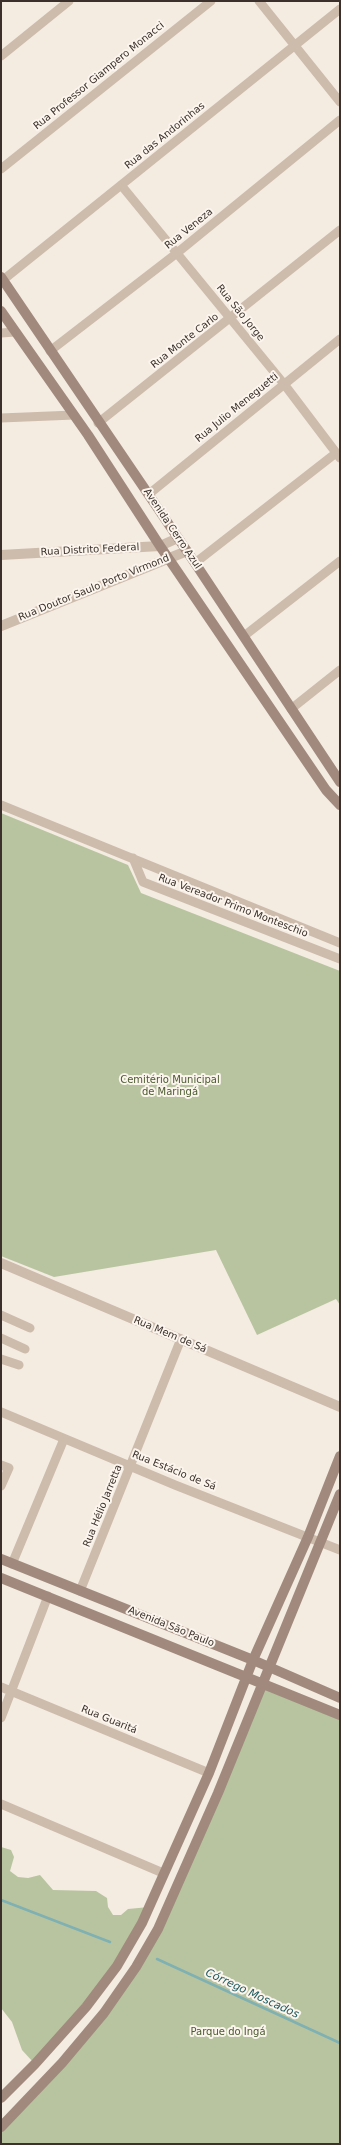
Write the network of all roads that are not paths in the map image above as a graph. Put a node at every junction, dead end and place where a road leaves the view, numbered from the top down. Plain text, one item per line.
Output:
1 (69, 1) edge
2 (211, 1) edge
3 (259, 1) edge
4 (340, 9) edge
5 (294, 46) junction
6 (1, 56) edge
7 (340, 102) edge
8 (340, 120) edge
9 (1, 169) edge
10 (121, 185) junction
11 (340, 230) edge
12 (177, 253) junction
13 (2, 278) edge
14 (1, 311) edge
15 (231, 319) junction
16 (15, 332) junction
17 (1, 333) edge
18 (340, 339) edge
19 (50, 351) junction
20 (284, 384) junction
21 (74, 415) junction
22 (1, 418) edge
23 (98, 423) junction
24 (88, 435) junction
25 (121, 454) junction
26 (338, 455) edge
27 (149, 494) junction
28 (178, 538) junction
29 (160, 546) junction
30 (187, 551) junction
31 (1, 555) edge
32 (169, 558) junction
33 (340, 561) edge
34 (195, 563) junction
35 (1, 626) edge
36 (244, 636) junction
37 (340, 670) edge
38 (291, 709) junction
39 (340, 782) edge
40 (1, 805) edge
41 (340, 805) edge
42 (133, 858) junction
43 (340, 943) edge
44 (340, 960) edge
45 (1, 1263) edge
46 (1, 1315) edge
47 (30, 1328) dead end
48 (1, 1338) edge
49 (181, 1339) junction
50 (25, 1349) dead end
51 (1, 1359) edge
52 (19, 1365) dead end
53 (340, 1407) edge
54 (1, 1412) edge
55 (64, 1438) junction
56 (340, 1456) edge
57 (1, 1465) edge
58 (131, 1465) junction
59 (1, 1486) edge
60 (340, 1494) edge
61 (308, 1537) junction
62 (321, 1542) junction
63 (340, 1550) edge
64 (1, 1560) edge
65 (12, 1564) junction
66 (1, 1578) edge
67 (80, 1591) junction
68 (48, 1596) junction
69 (253, 1660) junction
70 (269, 1668) junction
71 (246, 1676) junction
72 (262, 1683) junction
73 (1, 1687) edge
74 (12, 1692) junction
75 (340, 1698) edge
76 (340, 1715) edge
77 (1, 1718) edge
78 (209, 1773) junction
79 (1, 1804) edge
80 (163, 1873) junction
81 (1, 2098) edge
82 (1, 2128) edge

1 - 6 street
2 - 9 street, Rua Professor Giampero Monacci
3 - 5 street
4 - 5 street, Rua das Andorinhas
5 - 7 street
5 - 10 street, Rua das Andorinhas
8 - 12 street, Rua Veneza
10 - 12 street, Rua São Jorge
10 - 13 street, Rua das Andorinhas
11 - 15 street, Rua Monte Carlo
12 - 15 street, Rua São Jorge
12 - 19 street, Rua Veneza
13 - 19 main road, Avenida Cerro Azul
14 - 16 main road, Avenida Cerro Azul
15 - 20 street, Rua São Jorge
15 - 23 street, Rua Monte Carlo
16 - 17 street
16 - 21 main road, Avenida Cerro Azul
18 - 20 street, Rua Julio Meneguetti
19 - 23 main road, Avenida Cerro Azul
20 - 26 street, Rua São Jorge
20 - 27 street, Rua Julio Meneguetti
21 - 22 street
21 - 24 main road, Avenida Cerro Azul
23 - 25 main road, Avenida Cerro Azul
24 - 25 main road
24 - 29 main road, Avenida Cerro Azul
25 - 27 main road, Avenida Cerro Azul
26 - 34 street
27 - 28 main road, Avenida Cerro Azul
28 - 29 street, Rua Distrito Federal
28 - 30 main road, Avenida Cerro Azul
29 - 31 street, Rua Distrito Federal
29 - 32 main road, Avenida Cerro Azul
30 - 32 street, Rua Doutor Saulo Porto Virmond
30 - 34 main road, Avenida Cerro Azul
32 - 35 street, Rua Doutor Saulo Porto Virmond
32 - 41 main road, Avenida Cerro Azul
33 - 36 street
34 - 36 main road, Avenida Cerro Azul
36 - 38 main road, Avenida Cerro Azul
37 - 38 street
38 - 39 main road, Avenida Cerro Azul
40 - 42 street, Rua Vereador Primo Monteschio
42 - 43 street, Rua Vereador Primo Monteschio
42 - 44 street, Rua Vereador Primo Monteschio
45 - 49 street, Rua Mem de Sá
46 - 47 street
48 - 50 street
49 - 53 street, Rua Mem de Sá
49 - 58 street, Rua Hélio Jarretta
51 - 52 street
54 - 55 street, Rua Estácio de Sá
55 - 58 street, Rua Estácio de Sá
55 - 65 street
56 - 61 main road
57 - 59 street
58 - 61 street, Rua Estácio de Sá
58 - 67 street, Rua Hélio Jarretta
60 - 62 main road
61 - 62 street, Rua Estácio de Sá
61 - 69 main road
62 - 63 street, Rua Estácio de Sá
62 - 70 main road
64 - 65 main road, Avenida São Paulo
65 - 67 main road, Avenida São Paulo
66 - 68 main road, Avenida São Paulo
67 - 69 main road, Avenida São Paulo
68 - 71 main road, Avenida São Paulo
68 - 74 street
69 - 70 main road, Avenida São Paulo
69 - 71 main road
70 - 72 main road
70 - 75 main road, Avenida São Paulo
71 - 72 main road, Avenida São Paulo
71 - 78 main road
72 - 76 main road, Avenida São Paulo
72 - 82 main road
73 - 74 street, Rua Guaritá
74 - 77 street
74 - 78 street, Rua Guaritá
78 - 80 main road
79 - 80 street
80 - 81 main road

